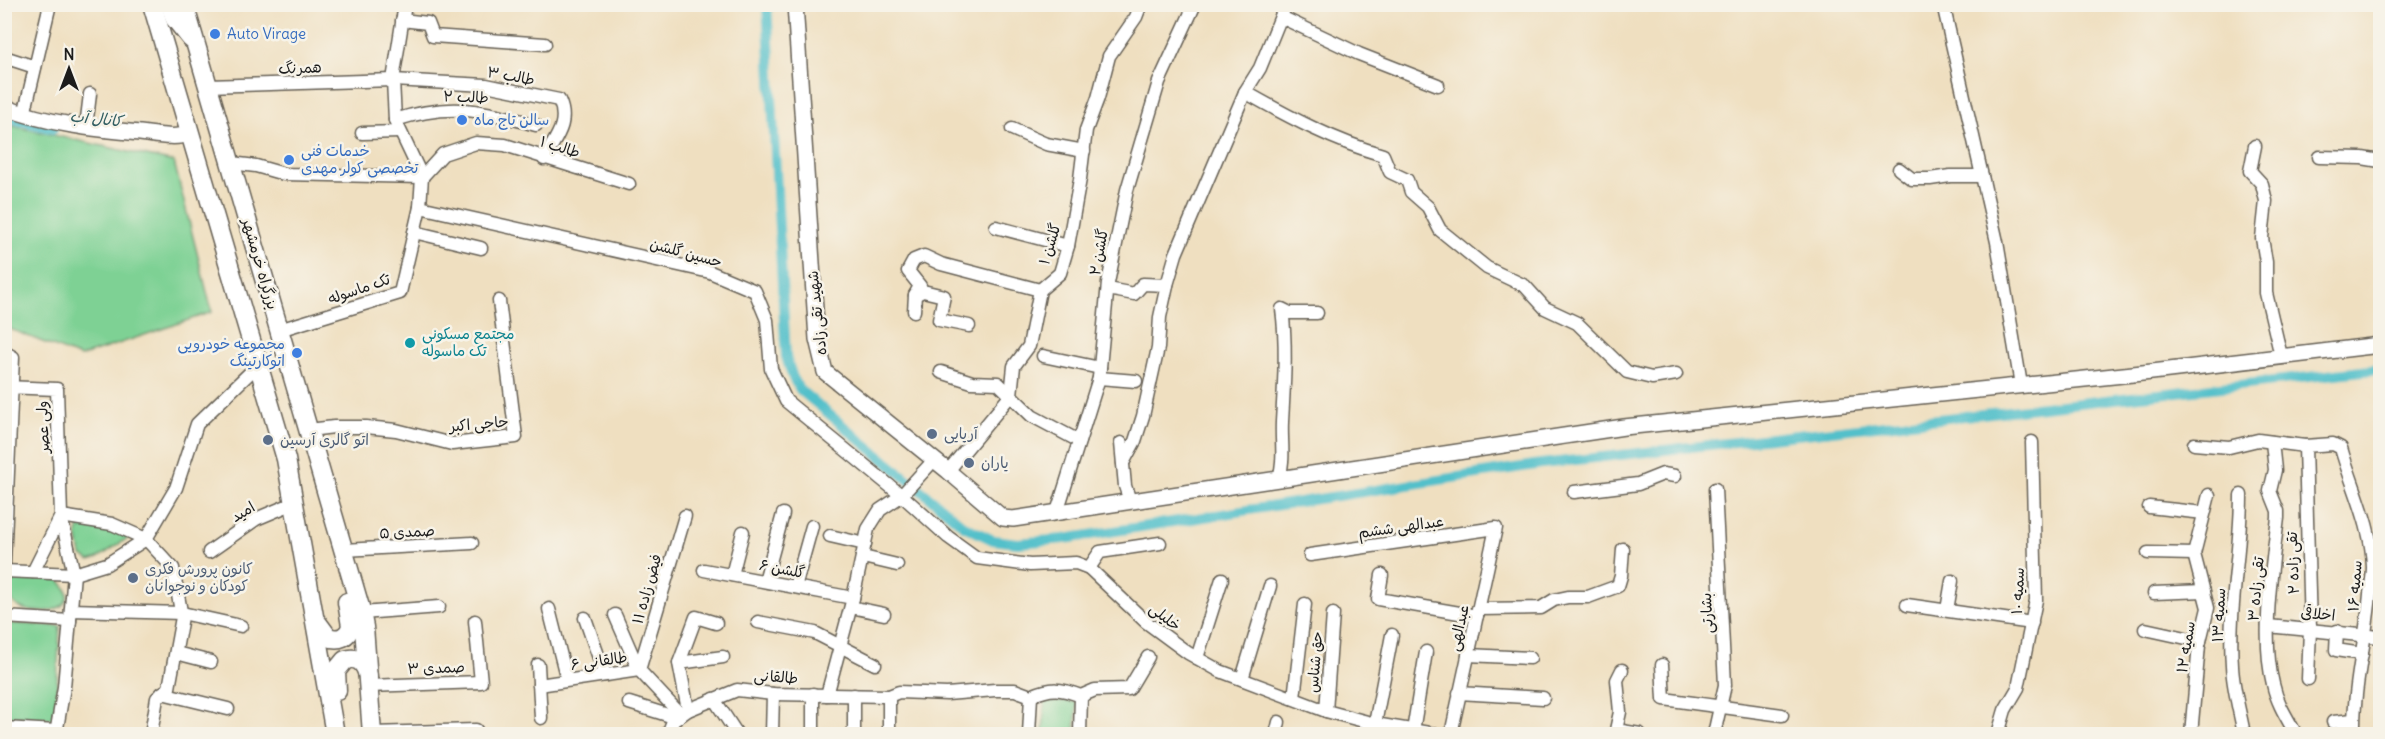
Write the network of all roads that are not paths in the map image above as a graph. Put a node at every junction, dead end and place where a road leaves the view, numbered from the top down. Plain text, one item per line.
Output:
1 (50, 4) edge
2 (152, 4) edge
3 (170, 4) edge
4 (184, 4) edge
5 (405, 4) edge
6 (795, 4) edge
7 (1141, 4) edge
8 (1195, 4) edge
9 (1943, 4) edge
10 (1283, 10) edge
11 (402, 20) junction
12 (545, 44) dead end
13 (196, 45) junction
14 (4, 57) edge
15 (35, 67) junction
16 (393, 80) junction
17 (1438, 85) dead end
18 (208, 87) junction
19 (1245, 92) junction
20 (90, 94) dead end
21 (4, 107) edge
22 (24, 115) junction
23 (536, 125) dead end
24 (86, 126) junction
25 (398, 126) junction
26 (1012, 129) dead end
27 (362, 133) dead end
28 (190, 134) junction
29 (2255, 146) dead end
30 (1083, 151) junction
31 (2319, 157) dead end
32 (544, 159) junction
33 (2380, 161) edge
34 (231, 163) junction
35 (1899, 169) dead end
36 (1982, 176) junction
37 (422, 177) junction
38 (629, 184) dead end
39 (420, 207) junction
40 (996, 227) dead end
41 (414, 232) junction
42 (1068, 246) junction
43 (481, 248) dead end
44 (1167, 285) junction
45 (1108, 289) junction
46 (1040, 290) junction
47 (915, 295) junction
48 (499, 300) dead end
49 (914, 311) dead end
50 (1317, 314) dead end
51 (969, 326) dead end
52 (279, 330) junction
53 (2380, 345) edge
54 (4, 352) edge
55 (1043, 356) dead end
56 (2281, 356) junction
57 (258, 365) junction
58 (941, 372) dead end
59 (1100, 373) junction
60 (1676, 375) dead end
61 (1136, 381) dead end
62 (2021, 385) junction
63 (9, 387) edge
64 (1011, 395) junction
65 (309, 430) junction
66 (1079, 441) junction
67 (2032, 442) dead end
68 (2272, 442) junction
69 (1121, 443) dead end
70 (2194, 444) dead end
71 (2305, 446) junction
72 (934, 460) junction
73 (1123, 463) junction
74 (948, 471) junction
75 (1675, 476) dead end
76 (1279, 478) junction
77 (324, 482) junction
78 (1715, 489) dead end
79 (1574, 492) dead end
80 (2210, 495) dead end
81 (2241, 495) dead end
82 (901, 496) junction
83 (1130, 501) junction
84 (294, 503) junction
85 (6, 504) edge
86 (2149, 507) dead end
87 (1057, 512) junction
88 (2205, 513) junction
89 (783, 514) dead end
90 (61, 516) junction
91 (684, 516) dead end
92 (812, 526) dead end
93 (1496, 528) joint
94 (742, 532) dead end
95 (830, 536) dead end
96 (146, 539) junction
97 (472, 543) dead end
98 (1160, 543) dead end
99 (865, 544) junction
100 (1623, 549) dead end
101 (344, 550) junction
102 (210, 552) dead end
103 (2148, 553) dead end
104 (2194, 554) junction
105 (1310, 555) dead end
106 (863, 557) junction
107 (4, 564) edge
108 (897, 565) dead end
109 (1089, 568) junction
110 (704, 570) dead end
111 (4, 571) edge
112 (33, 573) junction
113 (74, 574) junction
114 (732, 575) junction
115 (1382, 575) dead end
116 (1222, 579) dead end
117 (765, 581) junction
118 (1952, 581) dead end
119 (1270, 586) dead end
120 (795, 587) junction
121 (2205, 591) junction
122 (2154, 593) dead end
123 (852, 602) junction
124 (1305, 604) dead end
125 (1907, 605) dead end
126 (439, 607) dead end
127 (549, 609) dead end
128 (1947, 610) junction
129 (1478, 612) junction
130 (362, 613) junction
131 (182, 614) junction
132 (884, 614) dead end
133 (1333, 614) dead end
134 (70, 615) junction
135 (615, 615) dead end
136 (4, 617) edge
137 (315, 617) junction
138 (585, 618) dead end
139 (475, 621) dead end
140 (758, 622) dead end
141 (716, 623) dead end
142 (2032, 623) junction
143 (242, 626) dead end
144 (2268, 626) junction
145 (2310, 628) junction
146 (2145, 629) dead end
147 (2337, 631) junction
148 (2366, 634) junction
149 (1392, 635) dead end
150 (2380, 636) edge
151 (2200, 641) junction
152 (840, 647) junction
153 (1426, 652) dead end
154 (176, 653) junction
155 (2362, 654) junction
156 (1468, 656) junction
157 (723, 657) dead end
158 (1148, 657) dead end
159 (1530, 657) dead end
160 (1197, 658) junction
161 (211, 662) dead end
162 (679, 663) junction
163 (874, 664) dead end
164 (1662, 664) dead end
165 (538, 665) dead end
166 (639, 670) junction
167 (1622, 670) dead end
168 (605, 675) junction
169 (1242, 679) junction
170 (2308, 679) dead end
171 (567, 680) junction
172 (368, 681) junction
173 (539, 685) junction
174 (162, 693) junction
175 (772, 693) junction
176 (1459, 693) junction
177 (813, 694) junction
178 (827, 695) junction
179 (854, 695) junction
180 (889, 696) junction
181 (1031, 696) junction
182 (1081, 696) junction
183 (1294, 698) junction
184 (1543, 698) dead end
185 (714, 699) junction
186 (629, 703) dead end
187 (1721, 707) junction
188 (228, 709) dead end
189 (1326, 711) junction
190 (682, 714) junction
191 (1782, 716) dead end
192 (541, 718) dead end
193 (2354, 720) junction
194 (1279, 722) dead end
195 (2333, 722) dead end
196 (1375, 724) junction
197 (4, 728) edge
198 (476, 730) dead end
199 (1413, 731) junction
200 (56, 733) edge
201 (153, 734) edge
202 (372, 734) edge
203 (337, 735) edge
204 (668, 735) edge
205 (737, 735) edge
206 (772, 735) edge
207 (813, 735) edge
208 (854, 735) edge
209 (889, 735) edge
210 (1029, 735) edge
211 (1080, 735) edge
212 (1276, 735) edge
213 (1435, 735) edge
214 (1451, 735) edge
215 (1640, 735) edge
216 (1714, 735) edge
217 (1998, 735) edge
218 (2191, 735) edge
219 (2244, 735) edge
220 (2296, 735) edge
221 (2354, 735) edge

1 - 15 street
2 - 28 highway, بزرگراه خرمشهر
3 - 13 highway
4 - 13 highway, بزرگراه خرمشهر
5 - 11 street
6 - 72 main road, شهید تقی زاده
7 - 30 street, گلشن ۱
8 - 45 street, گلشن ۲
9 - 36 street
10 - 17 street
10 - 19 street
11 - 12 street
11 - 16 street
13 - 18 highway, بزرگراه خرمشهر
14 - 15 street
15 - 22 street
16 - 18 street, همرنگ
16 - 25 street
16 - 32 street, طالب ۳
18 - 34 highway, بزرگراه خرمشهر
19 - 44 street
19 - 60 street
20 - 24 street
21 - 22 main road
22 - 24 main road
23 - 25 street, طالب ۲
24 - 28 main road
25 - 27 street, طالب ۲
25 - 37 street
26 - 30 street
28 - 57 highway, بزرگراه خرمشهر
29 - 56 street
30 - 42 street, گلشن ۱
31 - 33 street
32 - 37 street, طالب ۱
32 - 38 street, طالب ۱
34 - 37 street
34 - 52 highway, بزرگراه خرمشهر
35 - 36 street
36 - 62 street
37 - 39 street, تک ماسوله
39 - 41 street, تک ماسوله
39 - 82 street, حسین گلشن
40 - 42 street
41 - 43 street
41 - 52 street, تک ماسوله
42 - 46 street, گلشن ۱
44 - 45 street
44 - 73 street
45 - 59 street, گلشن ۲
46 - 47 street
46 - 64 street
47 - 49 street
47 - 51 street
48 - 65 street, حاجی اکبر
50 - 76 street
52 - 65 highway, بزرگراه خرمشهر
53 - 56 main road, شهید تقی زاده
54 - 63 street
55 - 59 street
56 - 62 main road, شهید تقی زاده
57 - 84 highway, بزرگراه خرمشهر
57 - 96 street
58 - 64 street
59 - 61 street
59 - 66 street, گلشن ۲
62 - 76 main road, شهید تقی زاده
63 - 85 street
63 - 90 street, ولی عصر
64 - 66 street
64 - 74 street
65 - 77 highway, بزرگراه خرمشهر
66 - 87 street, گلشن ۲
67 - 142 street, سمیه ۱۰
68 - 70 street
68 - 71 street
68 - 144 street, تقی زاده ۳
69 - 73 street
71 - 145 street, تقی زاده ۲
71 - 148 street, سمیه ۱۶
72 - 74 main road, شهید تقی زاده
72 - 82 street
73 - 83 street
74 - 87 main road, شهید تقی زاده
75 - 79 street
76 - 83 main road, شهید تقی زاده
77 - 101 highway, بزرگراه خرمشهر
77 - 137 highway
78 - 187 street, بشارتی
80 - 88 street
81 - 219 street, سمیه ۱۳
82 - 99 street
82 - 109 street
83 - 87 main road, شهید تقی زاده
84 - 102 street, امید
84 - 137 highway, بزرگراه خرمشهر
85 - 107 street
86 - 88 street
88 - 104 street
89 - 117 street
90 - 96 street
90 - 112 street
90 - 113 street
91 - 166 street, فیض زاده ۱۱
92 - 120 street
93 - 105 street, عبدالهی ششم
93 - 129 street, عبدالهی
94 - 114 street
95 - 99 street
96 - 113 street
96 - 131 street
97 - 101 street, صمدی ۵
98 - 109 street
99 - 106 street
100 - 129 street
101 - 130 highway, بزرگراه خرمشهر
103 - 104 street
104 - 121 street, سمیه ۱۲
106 - 108 street
106 - 123 street
109 - 160 street, خلیلی
110 - 114 street, گلشن ۶
111 - 112 street
112 - 113 street
113 - 134 street
114 - 117 street, گلشن ۶
115 - 129 street
116 - 160 street
117 - 120 street, گلشن ۶
118 - 128 street
119 - 169 street
120 - 123 street, گلشن ۶
121 - 122 street
121 - 151 street, سمیه ۱۲
123 - 132 street, گلشن ۶
123 - 152 street
124 - 183 street
125 - 128 street
126 - 130 street
127 - 171 street
128 - 142 street
129 - 156 street, عبدالهی
130 - 172 highway, بزرگراه خرمشهر
131 - 134 street
131 - 143 street
131 - 154 street
133 - 189 street, حق شناس
134 - 136 street
134 - 200 street
135 - 166 street
137 - 203 highway, بزرگراه خرمشهر
138 - 168 street
139 - 172 street, صمدی ۳
140 - 152 street
141 - 162 street
142 - 217 street, سمیه ۱۰
144 - 145 street, اخلاقی
144 - 220 street, تقی زاده ۳
145 - 147 street, اخلاقی
145 - 170 street, تقی زاده ۲
146 - 151 street
147 - 148 street, اخلاقی
147 - 155 street
148 - 150 street, اخلاقی
148 - 155 street, سمیه ۱۶
149 - 196 street
151 - 218 street, سمیه ۱۲
152 - 163 street
152 - 178 street
153 - 199 street
154 - 161 street
154 - 174 street
155 - 193 street, سمیه ۱۶
156 - 159 street
156 - 176 street, عبدالهی
157 - 162 street
158 - 182 street
160 - 169 street, خلیلی
162 - 190 street
164 - 187 street
165 - 173 street
166 - 168 street, طالقانی ۶
166 - 190 street, طالقانی ۶
167 - 215 street
168 - 171 street, طالقانی ۶
169 - 183 street, خلیلی
171 - 173 street, طالقانی ۶
172 - 202 highway, بزرگراه خرمشهر
172 - 203 highway
173 - 192 street
174 - 188 street
174 - 201 street
175 - 177 street, طالقانی
175 - 185 street, طالقانی
175 - 206 street
176 - 184 street
176 - 214 street, عبدالهی
177 - 178 street, طالقانی
177 - 207 street
178 - 179 street, طالقانی
179 - 180 street, طالقانی
179 - 208 street
180 - 181 street, طالقانی
180 - 209 street
181 - 182 street
181 - 210 street
182 - 211 street
183 - 189 street, خلیلی
185 - 190 street, طالقانی
185 - 205 street
186 - 190 street
187 - 191 street
187 - 216 street, بشارتی
189 - 196 street, خلیلی
190 - 204 street
193 - 195 street
193 - 221 street, سمیه ۱۶
194 - 212 street
196 - 199 street, خلیلی
197 - 200 street
198 - 202 street
199 - 213 street, خلیلی

